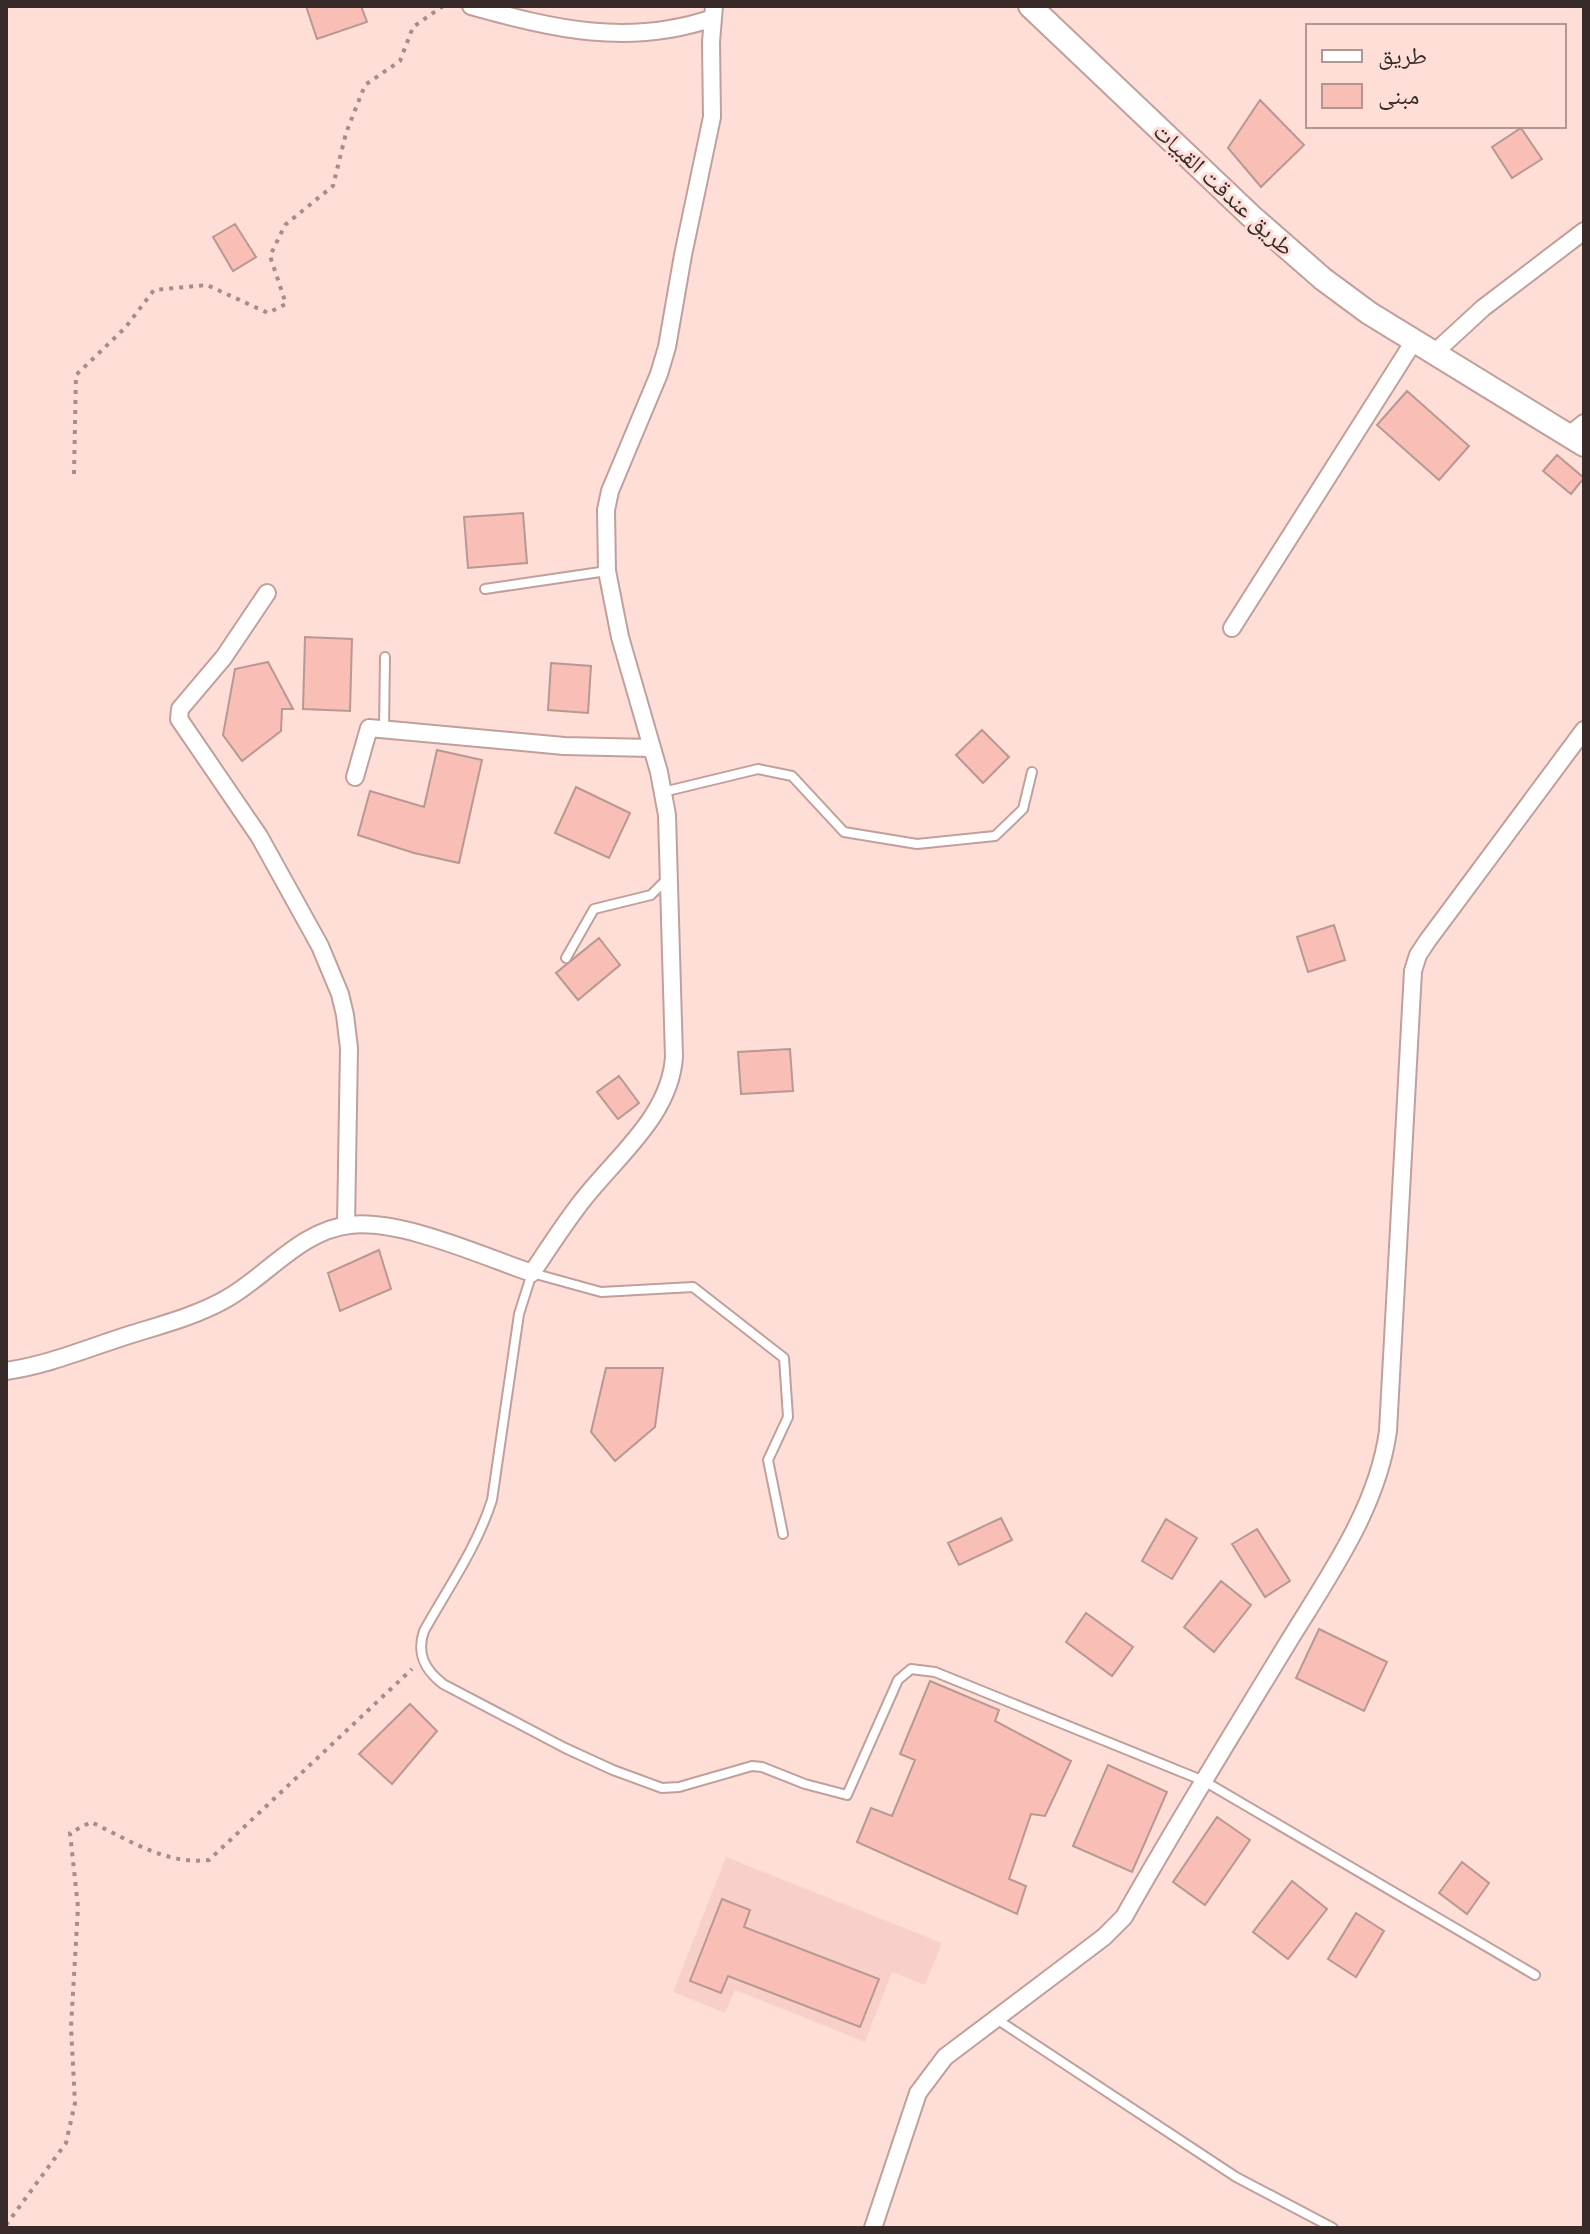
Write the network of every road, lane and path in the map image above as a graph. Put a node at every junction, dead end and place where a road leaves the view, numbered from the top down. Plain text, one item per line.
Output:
1 (443, 6) edge
2 (471, 6) edge
3 (1030, 6) edge
4 (714, 12) edge
5 (1584, 231) edge
6 (1414, 341) junction
7 (1433, 354) junction
8 (1579, 435) edge
9 (74, 474) dead end
10 (607, 571) junction
11 (485, 589) dead end
12 (267, 593) dead end
13 (1232, 628) dead end
14 (385, 657) dead end
15 (384, 729) junction
16 (1584, 730) edge
17 (650, 748) junction
18 (1032, 772) dead end
19 (355, 777) dead end
20 (663, 792) junction
21 (668, 878) junction
22 (566, 958) dead end
23 (346, 1225) junction
24 (532, 1273) junction
25 (6, 1371) edge
26 (783, 1534) dead end
27 (422, 1659) junction
28 (1204, 1781) junction
29 (1535, 1975) dead end
30 (995, 2018) junction
31 (6, 2225) edge
32 (873, 2228) edge
33 (1333, 2228) edge

1 - 9 path
2 - 4 street
3 - 6 main road, طريق عندقت القبيات
4 - 10 street
5 - 7 street
6 - 7 main road, طريق عندقت القبيات
6 - 13 street
7 - 8 main road, طريق عندقت القبيات
10 - 11 lane
10 - 17 street
12 - 23 street
14 - 15 lane
15 - 17 street
15 - 19 street
16 - 28 street
17 - 20 street
18 - 20 lane
20 - 21 street
21 - 22 lane
21 - 24 street
23 - 24 street
23 - 25 street
24 - 26 lane
24 - 27 lane
27 - 28 lane
27 - 31 path
28 - 29 lane
28 - 30 street
30 - 32 street
30 - 33 lane

